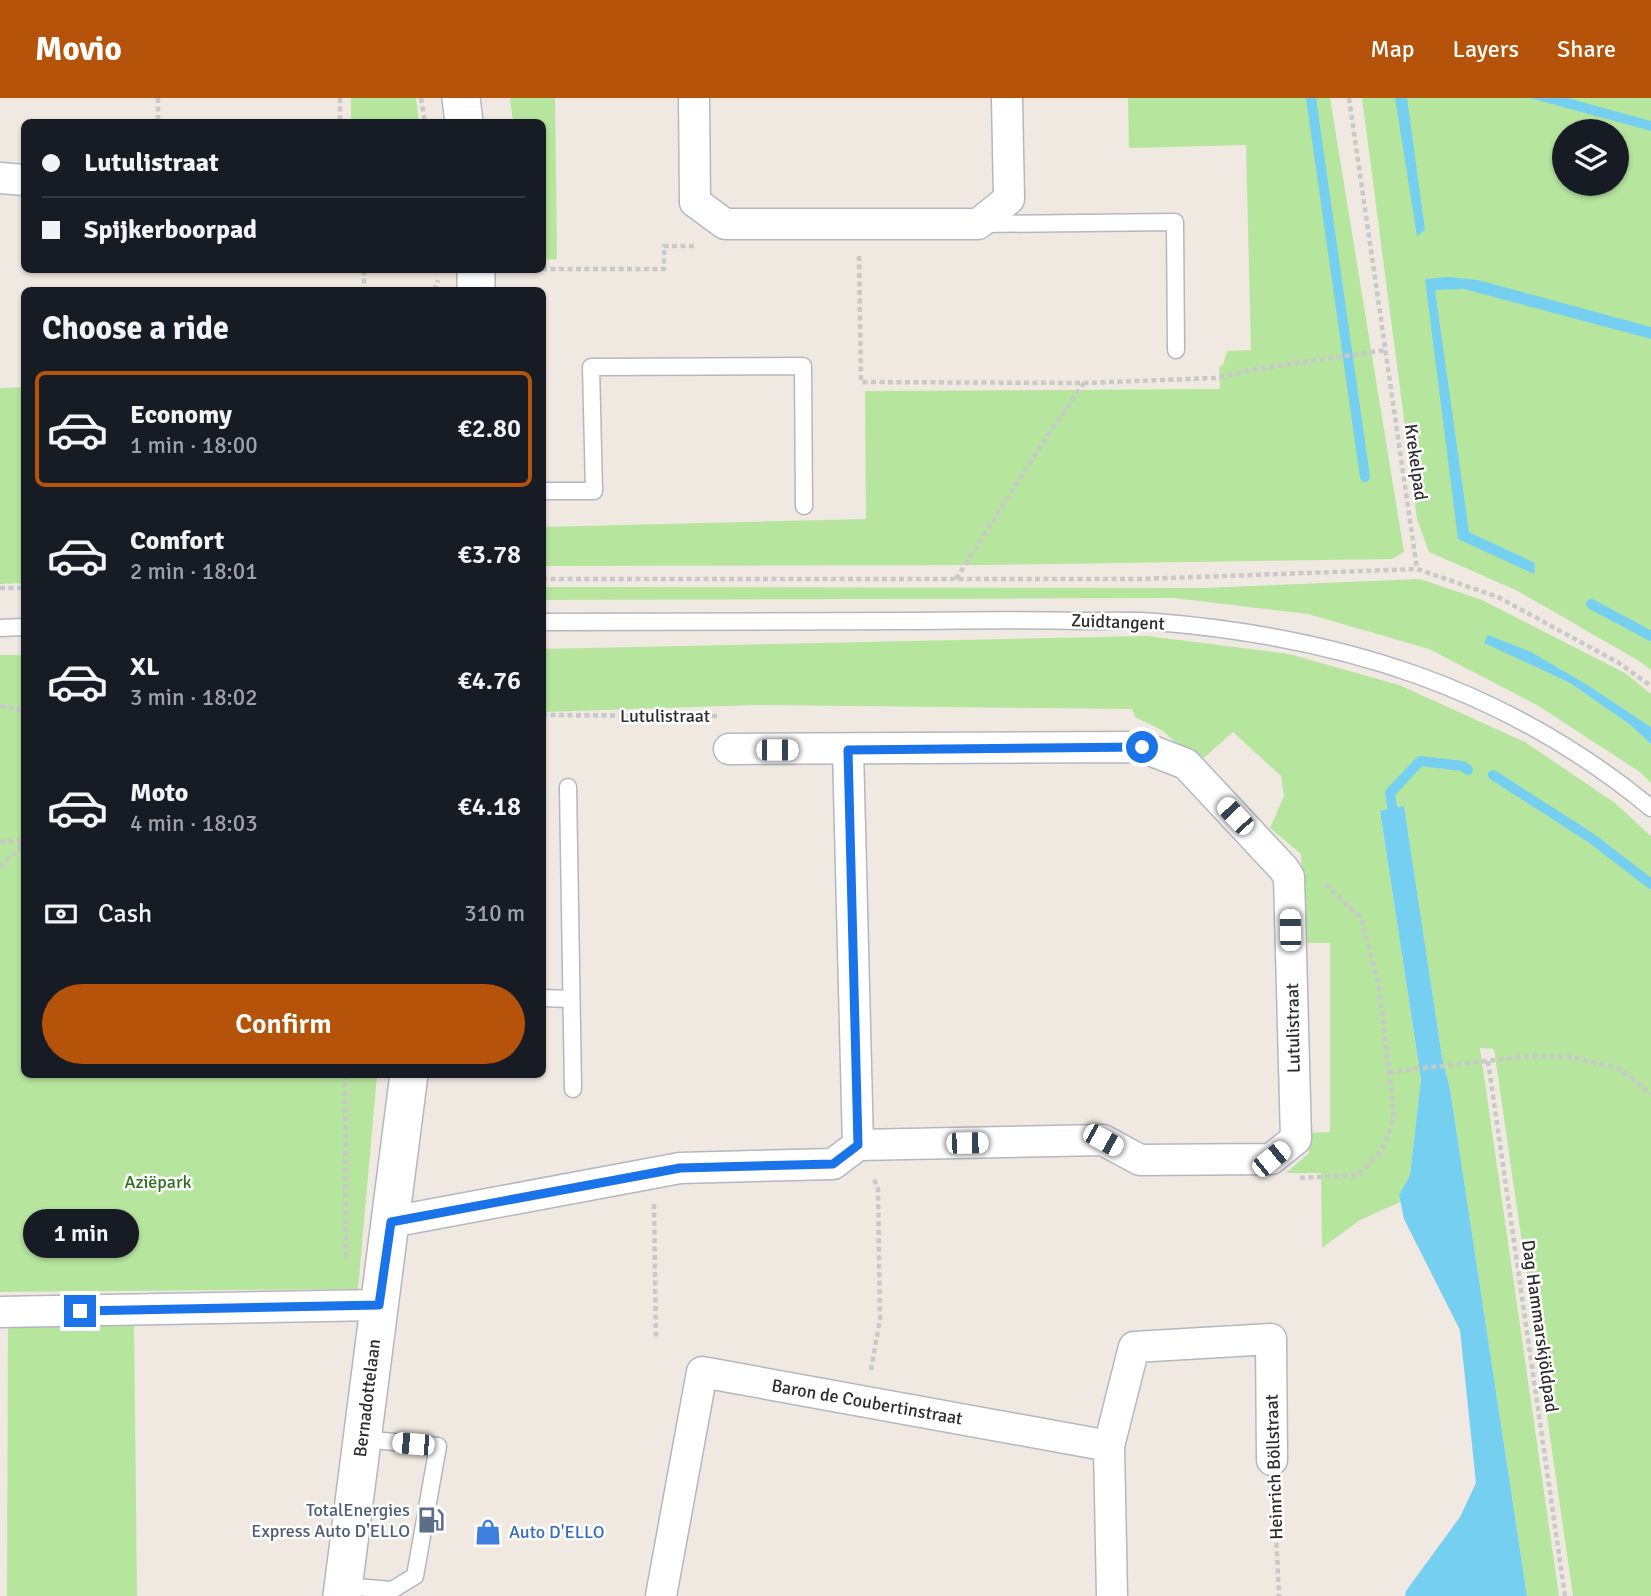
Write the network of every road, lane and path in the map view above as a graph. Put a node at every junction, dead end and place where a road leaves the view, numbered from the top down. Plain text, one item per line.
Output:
1 (158, 98) edge
2 (340, 98) edge
3 (421, 98) edge
4 (461, 98) edge
5 (694, 98) edge
6 (1007, 98) edge
7 (1349, 98) edge
8 (158, 119) edge
9 (340, 119) edge
10 (424, 119) edge
11 (464, 119) edge
12 (0, 178) edge
13 (21, 180) edge
14 (978, 223) junction
15 (725, 224) junction
16 (859, 224) junction
17 (546, 269) edge
18 (1176, 350) dead end
19 (1386, 350) junction
20 (1084, 383) junction
21 (546, 491) edge
22 (804, 506) dead end
23 (1417, 569) junction
24 (546, 579) edge
25 (955, 580) junction
26 (21, 587) edge
27 (0, 588) edge
28 (546, 622) edge
29 (21, 627) edge
30 (0, 628) edge
31 (1651, 686) edge
32 (0, 706) edge
33 (21, 710) edge
34 (546, 715) edge
35 (729, 749) joint
36 (848, 750) junction
37 (568, 787) dead end
38 (1651, 807) edge
39 (0, 842) edge
40 (21, 842) edge
41 (21, 845) edge
42 (0, 867) edge
43 (1284, 869) junction
44 (546, 998) edge
45 (571, 999) junction
46 (1488, 1061) junction
47 (1389, 1072) junction
48 (345, 1078) edge
49 (409, 1078) edge
50 (573, 1089) dead end
51 (1651, 1094) edge
52 (858, 1145) junction
53 (654, 1173) junction
54 (1296, 1178) dead end
55 (391, 1222) junction
56 (379, 1305) junction
57 (341, 1306) junction
58 (0, 1312) edge
59 (656, 1339) dead end
60 (865, 1402) junction
61 (362, 1438) junction
62 (1109, 1446) junction
63 (1272, 1460) joint
64 (343, 1591) edge
65 (661, 1596) edge
66 (1112, 1596) edge
67 (1279, 1596) edge
68 (1565, 1596) edge

1 - 8 path
2 - 9 path
3 - 10 path
4 - 11 street
5 - 15 street
6 - 14 street
7 - 19 path, Krekelpad
12 - 13 street
14 - 16 street
14 - 18 lane
15 - 16 street
15 - 17 path
16 - 20 path
19 - 20 path
19 - 23 path, Krekelpad
20 - 25 path
21 - 22 lane
23 - 25 path
23 - 31 path
24 - 25 path
26 - 27 path
28 - 38 lane, Zuidtangent
29 - 30 lane
32 - 33 path
34 - 35 path, Lutulistraat
35 - 36 street
36 - 43 street
36 - 52 street
37 - 45 lane
39 - 40 path
41 - 42 path
43 - 47 path
43 - 52 street, Lutulistraat
44 - 45 lane
45 - 50 lane
46 - 47 path
46 - 51 path
46 - 68 path, Dag Hammarskjöldpad
47 - 54 path
48 - 57 path
49 - 55 street, Bernadottelaan
52 - 53 street
52 - 60 path
53 - 55 street
53 - 59 path
55 - 56 street, Bernadottelaan
56 - 57 street
56 - 61 street, Bernadottelaan
57 - 58 street
60 - 62 street, Baron de Coubertinstraat
60 - 65 street, Baron de Coubertinstraat
61 - 64 street, Bernadottelaan
61 - 64 lane
62 - 63 street, Heinrich Böllstraat
62 - 66 street
63 - 67 path, Heinrich Böllstraat

